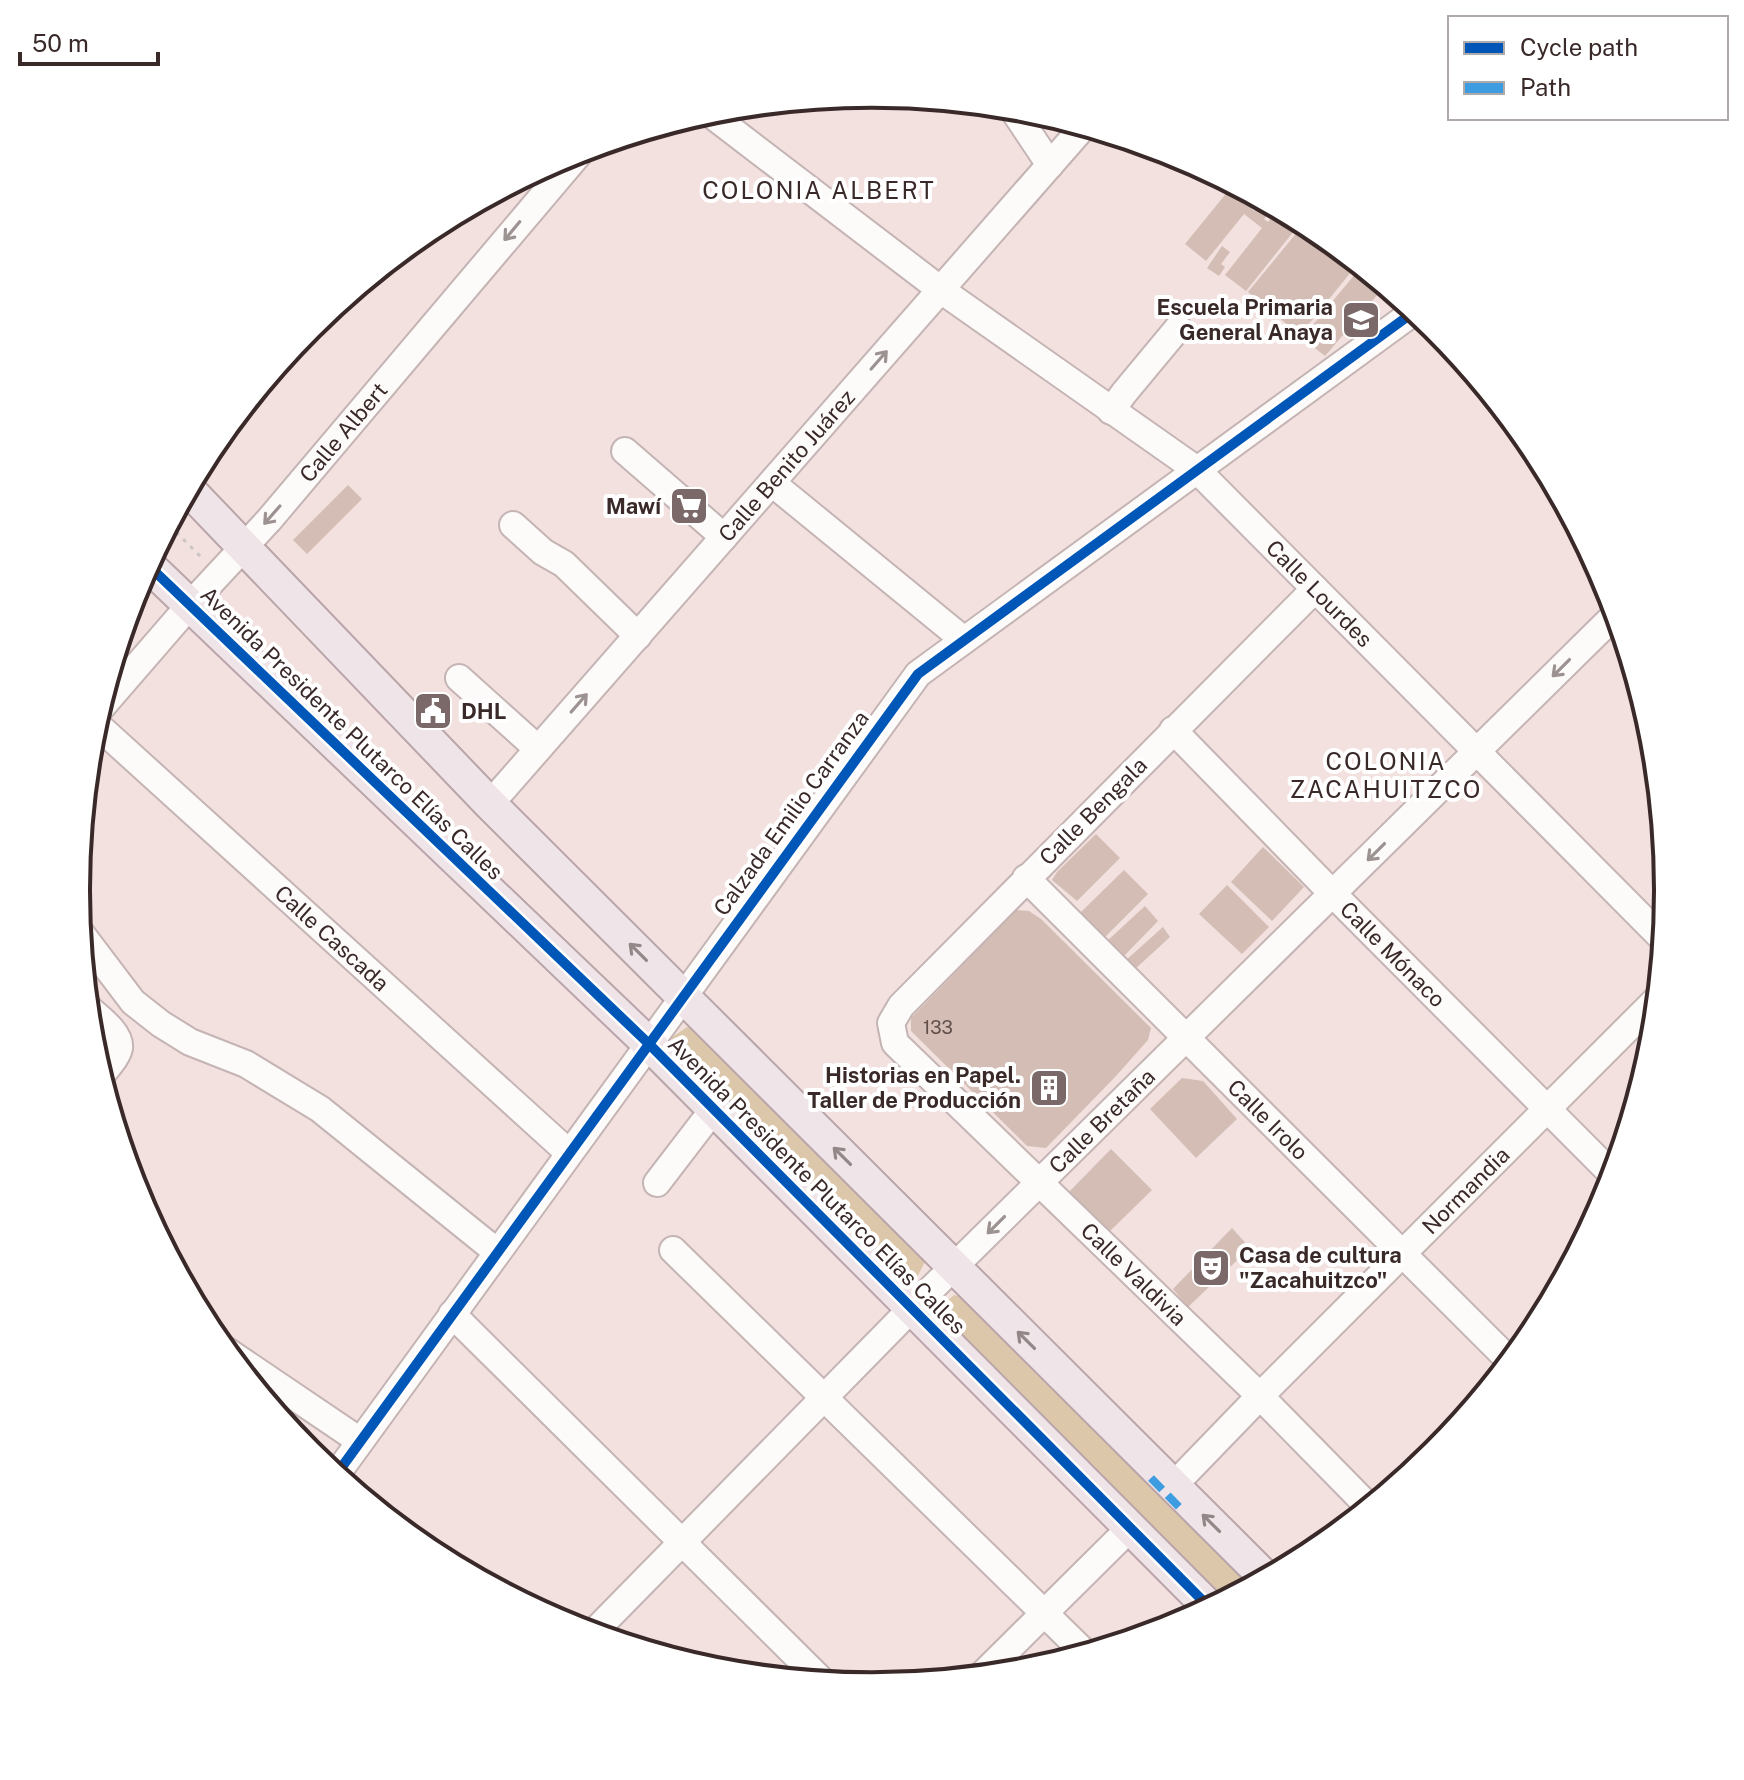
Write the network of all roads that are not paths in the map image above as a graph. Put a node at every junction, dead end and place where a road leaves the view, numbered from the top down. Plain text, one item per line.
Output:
1 (1022, 122) edge
2 (722, 123) edge
3 (1076, 136) edge
4 (1050, 165) junction
5 (546, 180) edge
6 (941, 290) junction
7 (1405, 318) edge
8 (1178, 328) dead end
9 (1111, 411) junction
10 (625, 451) dead end
11 (1197, 470) junction
12 (772, 483) junction
13 (196, 497) edge
14 (513, 525) dead end
15 (724, 537) junction
16 (243, 547) junction
17 (157, 574) edge
18 (1315, 589) junction
19 (189, 606) junction
20 (1606, 624) edge
21 (638, 636) junction
22 (964, 640) junction
23 (459, 678) dead end
24 (117, 690) edge
25 (1173, 730) junction
26 (106, 733) edge
27 (538, 749) junction
28 (1477, 751) junction
29 (490, 804) junction
30 (1026, 878) junction
31 (1333, 894) junction
32 (1652, 928) edge
33 (93, 949) edge
34 (682, 996) junction
35 (1644, 1012) edge
36 (102, 1022) edge
37 (1185, 1037) junction
38 (648, 1043) junction
39 (895, 1043) joint
40 (110, 1063) edge
41 (713, 1110) junction
42 (1548, 1110) junction
43 (569, 1153) junction
44 (1603, 1165) edge
45 (1039, 1182) junction
46 (657, 1183) dead end
47 (673, 1250) dead end
48 (497, 1252) junction
49 (1403, 1255) junction
50 (953, 1267) junction
51 (912, 1308) junction
52 (452, 1314) junction
53 (1502, 1353) edge
54 (255, 1370) edge
55 (1260, 1396) junction
56 (823, 1398) junction
57 (360, 1441) junction
58 (343, 1465) edge
59 (1173, 1486) junction
60 (1361, 1499) edge
61 (1129, 1529) junction
62 (684, 1542) junction
63 (1258, 1570) edge
64 (1201, 1599) edge
65 (1043, 1614) junction
66 (603, 1623) edge
67 (1076, 1644) edge
68 (995, 1662) edge
69 (810, 1669) edge

1 - 4 street
2 - 6 street, Calle Lourdes
3 - 4 street, Calle Benito Juárez
4 - 6 street, Calle Benito Juárez
5 -> 16 street, Calle Albert
6 - 9 street, Calle Lourdes
12 -> 6 street, Calle Benito Juárez
7 - 11 street, Calzada Emilio Carranza
8 - 9 street
9 - 11 street, Calle Lourdes
10 - 15 street
11 - 18 street, Calle Lourdes
11 - 22 street, Calzada Emilio Carranza
12 - 15 street, Calle Benito Juárez
12 - 22 street
13 - 16 main road, Avenida Presidente Plutarco Elías Calles
14 - 21 street
15 - 21 street, Calle Benito Juárez
16 - 19 street, Calle Albert
16 - 29 main road, Avenida Presidente Plutarco Elías Calles
17 - 19 main road, Avenida Presidente Plutarco Elías Calles
18 - 25 street, Calle Bengala
18 - 28 street, Calle Lourdes
19 - 24 street, Calle Albert
19 - 38 main road, Avenida Presidente Plutarco Elías Calles
20 -> 28 street, Calle Bretaña
27 -> 21 street, Calle Benito Juárez
22 - 34 street, Calzada Emilio Carranza
23 - 27 street
25 - 30 street, Calle Bengala
25 - 31 street, Calle Mónaco
26 - 43 street, Calle Cascada
27 - 29 street, Calle Benito Juárez
28 -> 31 street, Calle Bretaña
28 - 32 street, Calle Lourdes
34 -> 29 main road, Avenida Presidente Plutarco Elías Calles
30 - 37 street, Calle Irolo
30 - 39 street, Calle Bengala
31 - 37 street, Calle Bretaña
31 - 42 street, Calle Mónaco
33 - 48 street
34 - 38 street, Calzada Emilio Carranza
50 -> 34 main road, Avenida Presidente Plutarco Elías Calles
35 - 42 street, Normandia
36 - 40 street
37 - 45 street, Calle Bretaña
37 - 49 street, Calle Irolo
38 - 41 main road, Avenida Presidente Plutarco Elías Calles
38 - 43 street, Calzada Emilio Carranza
39 - 45 street, Calle Valdivia
41 - 46 street
41 - 51 main road, Avenida Presidente Plutarco Elías Calles
42 - 44 street, Calle Mónaco
42 - 49 street, Normandia
43 - 48 street, Calzada Emilio Carranza
45 -> 50 street, Calle Bretaña
45 - 55 street, Calle Valdivia
47 - 56 street
48 - 52 street, Calzada Emilio Carranza
49 - 53 street, Calle Irolo
49 - 55 street, Normandia
50 - 51 street, Calle Bretaña
59 -> 50 main road, Avenida Presidente Plutarco Elías Calles
51 - 56 street, Calle Bretaña
51 - 61 main road, Avenida Presidente Plutarco Elías Calles
52 - 57 street, Calzada Emilio Carranza
52 - 62 street
54 - 57 street
55 - 59 street, Normandia
55 - 60 street, Calle Valdivia
56 - 62 street, Calle Bretaña
56 - 65 street
57 - 58 street, Calzada Emilio Carranza
63 -> 59 main road, Avenida Presidente Plutarco Elías Calles
61 - 64 main road, Avenida Presidente Plutarco Elías Calles
61 - 65 street
62 - 66 street, Calle Bretaña
62 - 69 street
65 - 67 street
65 - 68 street

